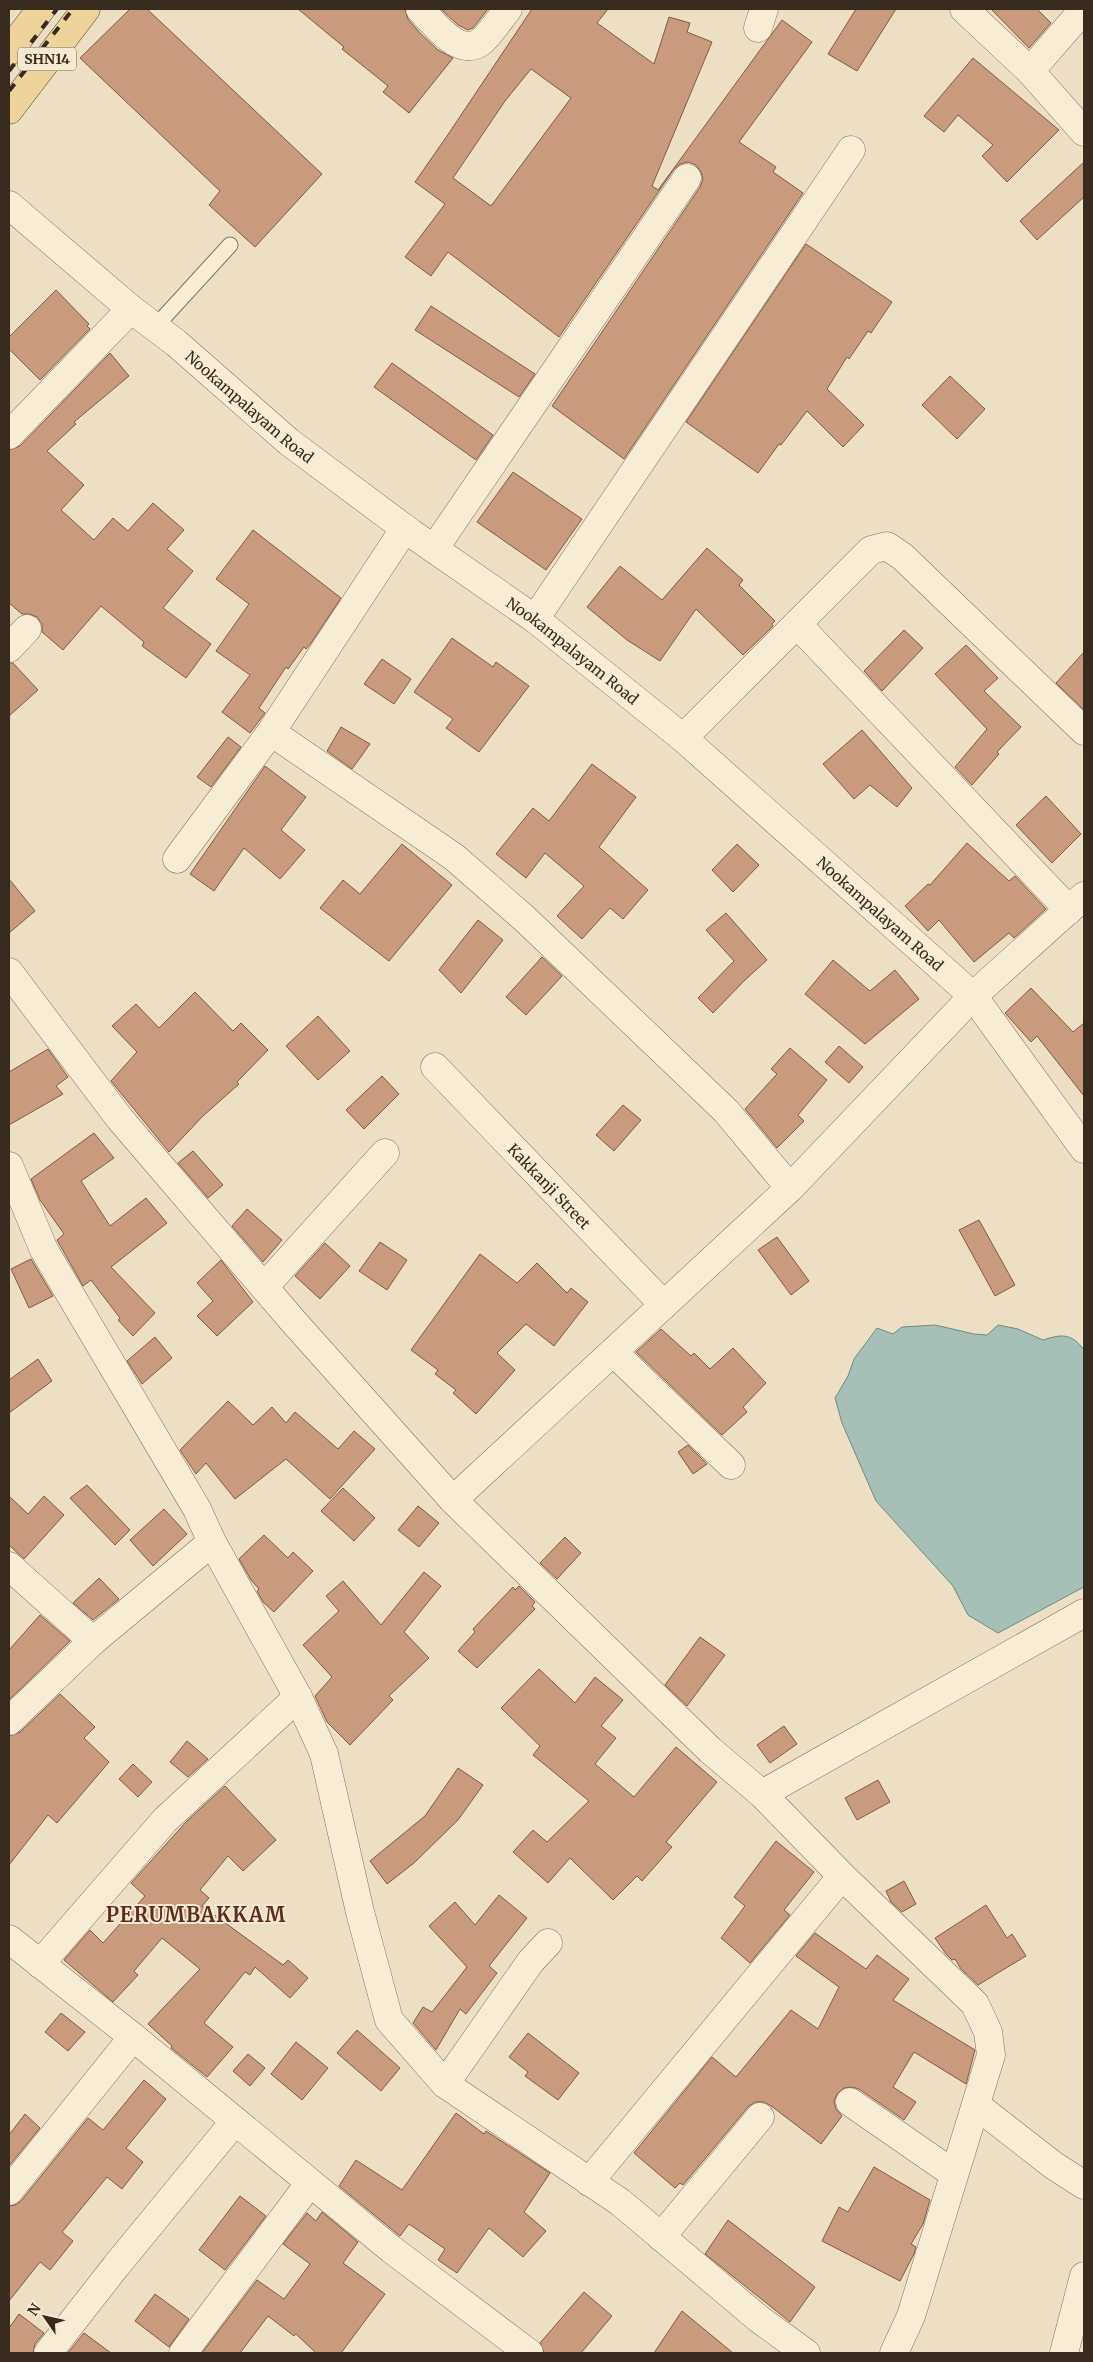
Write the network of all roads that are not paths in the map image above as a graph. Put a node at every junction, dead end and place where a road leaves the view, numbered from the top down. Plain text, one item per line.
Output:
1 (41, 9) edge
2 (86, 9) edge
3 (420, 9) edge
4 (508, 9) edge
5 (964, 9) edge
6 (1084, 9) edge
7 (9, 51) edge
8 (1030, 71) junction
9 (9, 110) edge
10 (1084, 132) edge
11 (851, 150) dead end
12 (687, 178) dead end
13 (9, 205) edge
14 (230, 245) dead end
15 (132, 309) junction
16 (155, 327) junction
17 (9, 435) edge
18 (405, 528) junction
19 (434, 549) junction
20 (535, 619) junction
21 (797, 624) junction
22 (1084, 731) edge
23 (271, 732) junction
24 (683, 738) junction
25 (177, 859) dead end
26 (1077, 903) edge
27 (9, 972) edge
28 (973, 996) junction
29 (435, 1068) dead end
30 (1084, 1149) edge
31 (384, 1153) dead end
32 (9, 1166) edge
33 (790, 1188) junction
34 (264, 1287) junction
35 (664, 1305) junction
36 (613, 1352) junction
37 (731, 1465) dead end
38 (454, 1500) junction
39 (212, 1542) junction
40 (9, 1566) edge
41 (1084, 1613) edge
42 (93, 1641) junction
43 (298, 1697) junction
44 (9, 1721) edge
45 (762, 1794) junction
46 (842, 1876) junction
47 (9, 1939) edge
48 (548, 1943) dead end
49 (40, 1964) junction
50 (133, 2037) junction
51 (445, 2084) junction
52 (850, 2102) dead end
53 (976, 2105) junction
54 (760, 2117) dead end
55 (235, 2121) junction
56 (954, 2174) junction
57 (589, 2182) junction
58 (310, 2184) junction
59 (1084, 2185) edge
60 (9, 2191) edge
61 (662, 2237) junction
62 (1084, 2276) edge
63 (48, 2353) edge
64 (183, 2353) edge
65 (529, 2353) edge
66 (806, 2353) edge
67 (894, 2353) edge
68 (1064, 2353) edge

1 - 7 main road, SHN14
2 - 9 main road, SHN14
3 - 4 street
5 - 8 street
6 - 8 street
8 - 10 street
11 - 20 street
12 - 19 street
13 - 15 street, Nookampalayam Road
14 - 16 lane
15 - 16 street, Nookampalayam Road
15 - 17 street
16 - 18 street, Nookampalayam Road
18 - 19 street, Nookampalayam Road
18 - 23 street
19 - 20 street, Nookampalayam Road
20 - 24 street, Nookampalayam Road
21 - 22 street
21 - 24 street
21 - 26 street
23 - 25 street
23 - 33 street
24 - 28 street, Nookampalayam Road
26 - 28 street
27 - 34 street
28 - 30 street, Nookampalayam Road
28 - 33 street
29 - 35 street, Kakkanji Street
31 - 34 street
32 - 39 street
33 - 35 street
34 - 38 street
35 - 36 street
36 - 37 street
36 - 38 street
38 - 45 street
39 - 42 street
39 - 43 street
40 - 42 street
41 - 45 street
42 - 44 street
43 - 49 street
43 - 51 street
45 - 46 street
46 - 53 street
46 - 57 street
47 - 49 street
48 - 51 street
49 - 50 street
50 - 55 street
50 - 60 street
51 - 57 street
52 - 56 street
53 - 56 street
53 - 59 street
54 - 61 street
55 - 58 street
55 - 63 street
56 - 67 street
57 - 61 street
58 - 64 street
58 - 65 street
61 - 66 street
62 - 68 street

